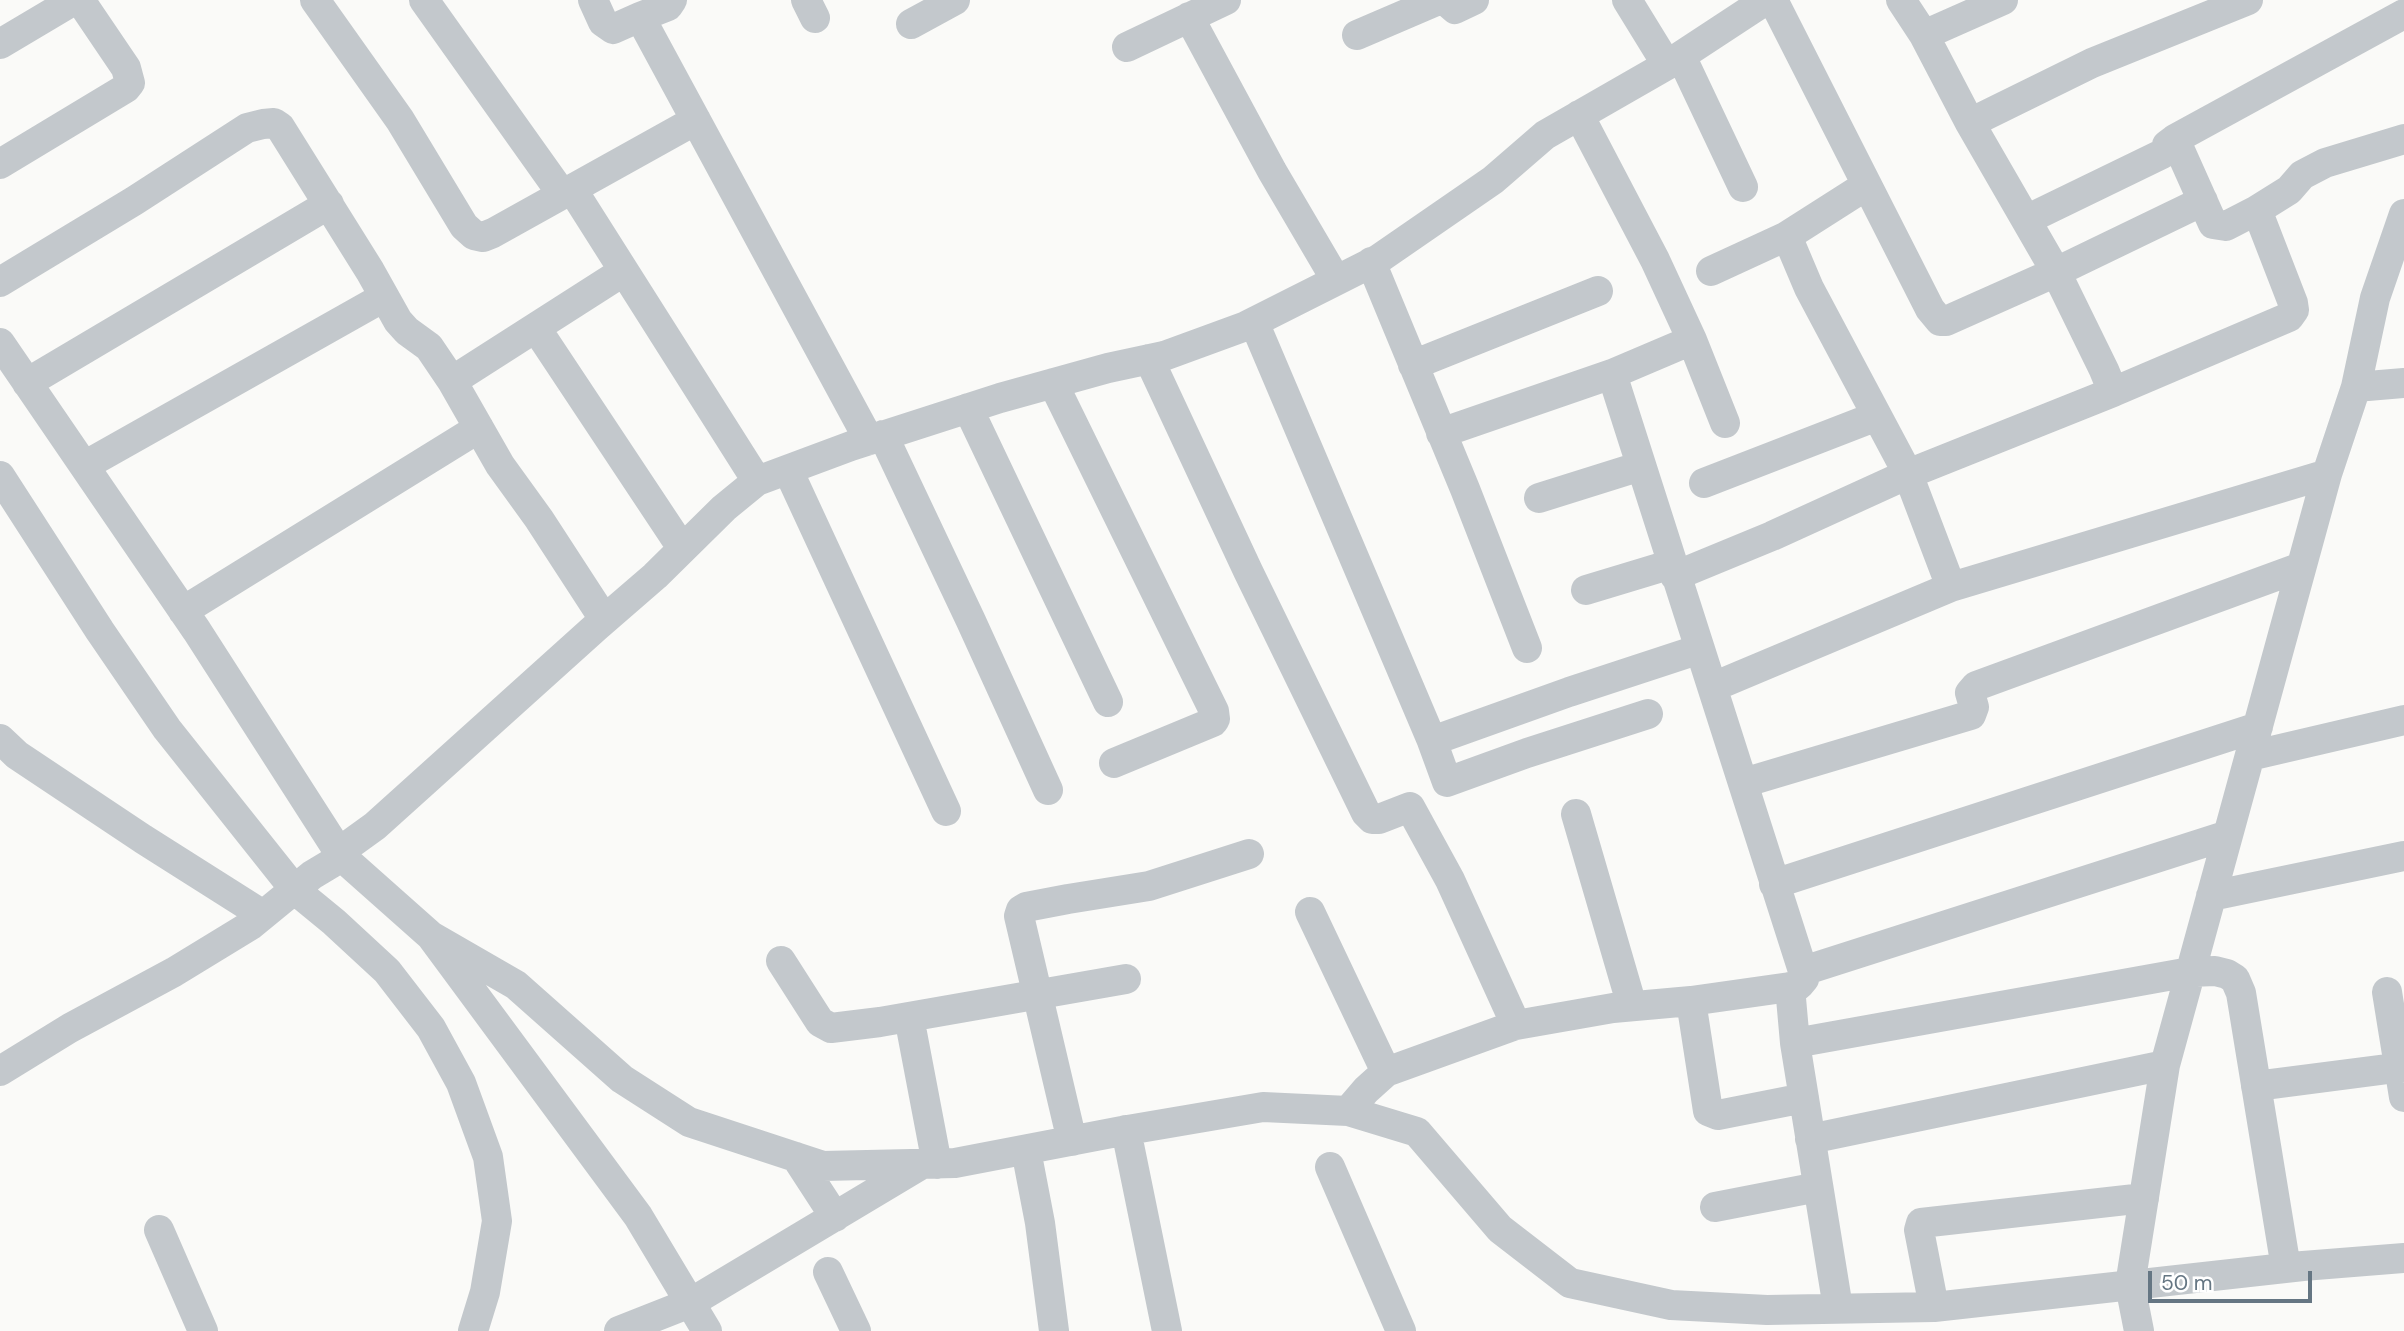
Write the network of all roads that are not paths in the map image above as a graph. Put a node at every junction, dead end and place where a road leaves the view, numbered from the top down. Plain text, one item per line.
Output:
1 (74, 0) edge
2 (80, 0) edge
3 (315, 0) edge
4 (424, 0) edge
5 (593, 0) edge
6 (672, 0) edge
7 (955, 0) edge
8 (1226, 0) edge
9 (1474, 0) edge
10 (1627, 0) edge
11 (1766, 0) edge
12 (1773, 0) edge
13 (1901, 0) edge
14 (2003, 0) edge
15 (2248, 0) edge
16 (2404, 14) edge
17 (1189, 17) junction
18 (640, 18) junction
19 (911, 24) dead end
20 (1357, 35) dead end
21 (1924, 35) junction
22 (0, 44) edge
23 (1127, 47) dead end
24 (1674, 60) junction
25 (1579, 115) junction
26 (696, 120) junction
27 (1970, 123) junction
28 (2175, 139) junction
29 (2404, 139) edge
30 (0, 164) edge
31 (1867, 185) junction
32 (1743, 187) dead end
33 (567, 191) junction
34 (2203, 201) junction
35 (329, 204) junction
36 (2257, 210) junction
37 (2404, 214) edge
38 (2026, 220) junction
39 (1787, 236) junction
40 (1371, 262) junction
41 (624, 271) junction
42 (1712, 271) dead end
43 (2056, 272) junction
44 (1336, 281) junction
45 (0, 282) edge
46 (2404, 289) edge
47 (1598, 290) dead end
48 (384, 297) junction
49 (2375, 298) junction
50 (1254, 322) junction
51 (536, 328) junction
52 (1692, 340) junction
53 (0, 343) edge
54 (1149, 359) junction
55 (1413, 365) junction
56 (1612, 374) junction
57 (452, 380) junction
58 (27, 383) junction
59 (1053, 383) junction
60 (2404, 383) edge
61 (2356, 387) junction
62 (2113, 392) junction
63 (968, 408) junction
64 (1877, 416) junction
65 (1725, 423) dead end
66 (480, 428) junction
67 (1441, 433) junction
68 (876, 438) junction
69 (85, 466) junction
70 (1641, 466) junction
71 (789, 470) junction
72 (1908, 474) junction
73 (2327, 474) junction
74 (0, 475) edge
75 (757, 481) junction
76 (1704, 484) dead end
77 (1539, 499) dead end
78 (682, 548) junction
79 (2301, 567) junction
80 (1673, 570) junction
81 (1951, 587) junction
82 (1586, 590) dead end
83 (183, 611) junction
84 (604, 619) junction
85 (1527, 648) dead end
86 (1700, 649) junction
87 (1713, 687) junction
88 (1108, 702) dead end
89 (1648, 714) dead end
90 (2404, 720) edge
91 (2258, 727) junction
92 (0, 739) edge
93 (1432, 741) junction
94 (2250, 756) junction
95 (1114, 763) dead end
96 (1447, 782) junction
97 (1743, 783) junction
98 (1048, 790) dead end
99 (1410, 807) junction
100 (946, 811) dead end
101 (1576, 814) dead end
102 (2228, 835) junction
103 (1249, 854) dead end
104 (341, 855) junction
105 (2404, 856) edge
106 (1774, 884) junction
107 (295, 890) junction
108 (2211, 896) junction
109 (1310, 912) dead end
110 (263, 915) junction
111 (431, 936) junction
112 (780, 961) dead end
113 (2190, 972) junction
114 (1125, 979) dead end
115 (1797, 979) junction
116 (2388, 992) dead end
117 (1038, 996) junction
118 (1691, 1000) junction
119 (1632, 1006) junction
120 (909, 1017) junction
121 (1516, 1025) junction
122 (1795, 1043) junction
123 (2165, 1065) junction
124 (2402, 1067) edge
125 (0, 1071) edge
126 (1386, 1072) junction
127 (2256, 1086) junction
128 (2404, 1097) edge
129 (1804, 1098) junction
130 (1348, 1111) junction
131 (1126, 1130) junction
132 (1810, 1139) junction
133 (1072, 1141) junction
134 (1026, 1150) junction
135 (796, 1157) junction
136 (929, 1164) junction
137 (1330, 1167) dead end
138 (1818, 1187) junction
139 (2144, 1198) junction
140 (1715, 1207) dead end
141 (835, 1217) junction
142 (159, 1230) dead end
143 (2402, 1267) edge
144 (2286, 1268) junction
145 (828, 1272) dead end
146 (2130, 1285) junction
147 (690, 1303) junction
148 (1934, 1307) junction
149 (1838, 1308) junction
150 (203, 1331) edge
151 (473, 1331) edge
152 (620, 1331) edge
153 (707, 1331) edge
154 (856, 1331) edge
155 (1054, 1331) edge
156 (1167, 1331) edge
157 (1401, 1331) edge
158 (2139, 1331) edge

1 - 22 street
2 - 30 street
3 - 33 street
4 - 33 street
5 - 18 street
6 - 18 street
7 - 19 street
8 - 17 street
9 - 20 street
10 - 24 street
11 - 24 street
12 - 31 street
13 - 21 street
14 - 21 street
15 - 27 street
16 - 28 street
17 - 23 street
17 - 44 street
18 - 26 street
21 - 27 street
24 - 25 street
24 - 32 street
25 - 40 street
25 - 52 street
26 - 33 street
26 - 68 street
27 - 38 street
28 - 34 street
28 - 38 street
29 - 36 street
31 - 39 street
31 - 43 street
33 - 41 street
34 - 36 street
34 - 43 street
35 - 45 street
35 - 48 street
35 - 58 street
36 - 62 street
37 - 49 street
38 - 43 street
39 - 42 street
39 - 64 street
40 - 44 street
40 - 55 street
41 - 51 street
41 - 75 street
43 - 62 street
44 - 50 street
46 - 49 street
47 - 55 street
48 - 57 street
48 - 69 street
49 - 61 street
50 - 54 street
50 - 93 street
51 - 57 street
51 - 78 street
52 - 56 street
52 - 65 street
53 - 58 street
54 - 59 street
54 - 99 street
55 - 67 street
56 - 67 street
56 - 70 street
57 - 66 street
58 - 69 street
59 - 63 street
59 - 95 street
60 - 61 street
61 - 73 street
62 - 72 street
63 - 68 street
63 - 88 street
64 - 72 street
64 - 76 street
66 - 83 street
66 - 84 street
67 - 85 street
68 - 71 street
68 - 98 street
69 - 83 street
70 - 77 street
70 - 80 street
71 - 75 street
71 - 100 street
72 - 80 street
72 - 81 street
73 - 79 street
73 - 81 street
74 - 107 street
75 - 78 street
78 - 84 street
79 - 91 street
79 - 97 street
80 - 82 street
80 - 86 street
81 - 87 street
83 - 104 street
84 - 104 street
86 - 87 street
86 - 93 street
87 - 97 street
89 - 96 street
90 - 94 street
91 - 94 street
91 - 106 street
92 - 110 street
93 - 96 street
94 - 102 street
96 - 99 street
97 - 106 street
99 - 121 street
101 - 119 street
102 - 108 street
102 - 115 street
103 - 117 street
104 - 107 street
104 - 111 street
105 - 108 street
106 - 115 street
107 - 110 street
107 - 151 street
108 - 113 street
109 - 126 street
110 - 125 street
111 - 135 street
111 - 147 street
112 - 120 street
113 - 122 street
113 - 123 street
113 - 127 street
114 - 117 street
115 - 118 street
115 - 122 street
116 - 124 street
117 - 120 street
117 - 133 street
118 - 119 street
118 - 129 street
119 - 121 street
120 - 136 street
121 - 126 street
122 - 129 street
123 - 132 street
123 - 139 street
124 - 127 street
124 - 128 street
126 - 130 street
127 - 144 street
129 - 132 street
130 - 131 street
130 - 149 street
131 - 133 street
131 - 156 street
132 - 138 street
133 - 134 street
134 - 136 street
134 - 155 street
135 - 136 street
135 - 141 street
136 - 141 street
137 - 157 street
138 - 140 street
138 - 149 street
139 - 146 street
139 - 148 street
141 - 147 street
142 - 150 street
143 - 144 street
144 - 146 street
145 - 154 street
146 - 148 street
146 - 158 street
147 - 152 street
147 - 153 street
148 - 149 street

